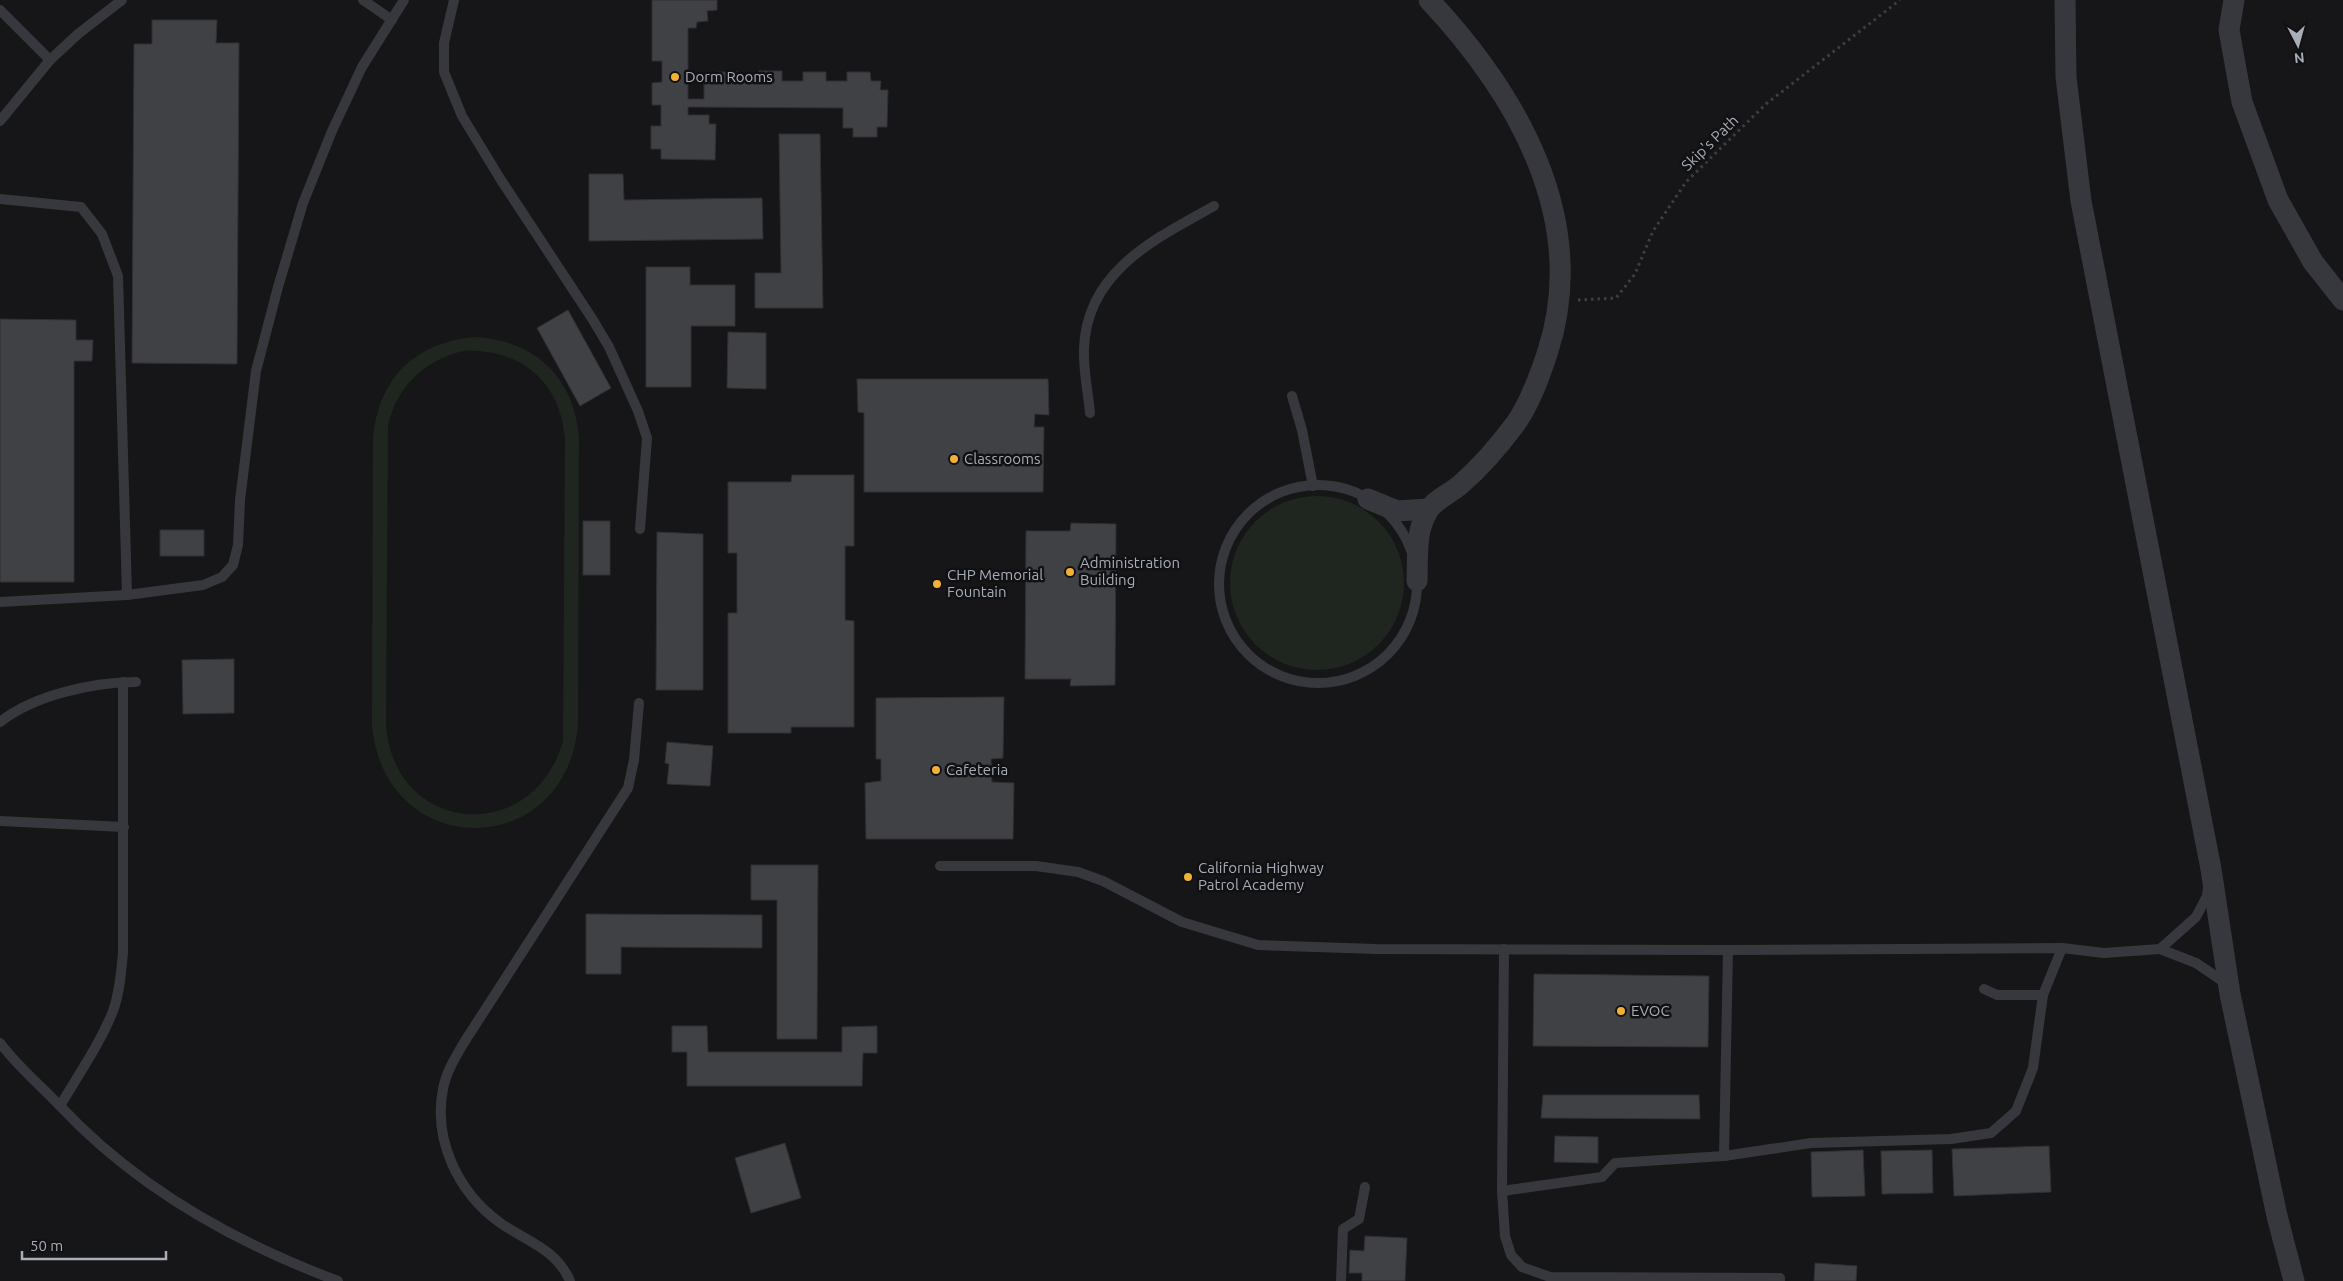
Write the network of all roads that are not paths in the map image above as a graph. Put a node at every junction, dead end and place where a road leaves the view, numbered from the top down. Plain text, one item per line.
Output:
1 (122, 0) edge
2 (364, 0) edge
3 (404, 0) edge
4 (454, 0) edge
5 (1429, 0) edge
6 (2066, 0) edge
7 (2234, 0) edge
8 (0, 10) edge
9 (392, 20) junction
10 (50, 60) junction
11 (0, 121) edge
12 (0, 199) edge
13 (1214, 206) dead end
14 (2343, 300) edge
15 (1292, 396) dead end
16 (1090, 413) dead end
17 (1313, 486) junction
18 (1368, 499) junction
19 (1428, 510) junction
20 (640, 529) dead end
21 (1417, 581) junction
22 (128, 595) junction
23 (0, 602) edge
24 (123, 682) junction
25 (136, 682) dead end
26 (639, 703) dead end
27 (0, 722) edge
28 (0, 821) edge
29 (124, 827) junction
30 (940, 866) dead end
31 (2211, 869) junction
32 (2062, 948) junction
33 (1504, 949) junction
34 (2160, 949) junction
35 (1728, 950) junction
36 (2229, 985) junction
37 (1984, 989) dead end
38 (2043, 995) junction
39 (0, 1043) edge
40 (60, 1106) junction
41 (1724, 1156) junction
42 (1366, 1187) dead end
43 (1502, 1191) junction
44 (338, 1281) edge
45 (570, 1281) edge
46 (1341, 1281) edge
47 (1780, 1281) edge
48 (2294, 1281) edge

1 - 10 lane
2 - 9 lane
3 - 9 lane
4 - 20 lane
5 - 19 street
6 - 31 street
7 - 14 street
8 - 10 lane
9 - 22 lane
10 - 11 lane
12 - 22 lane
13 - 16 lane
15 - 17 lane
17 - 18 lane
17 - 21 lane
18 - 19 street
18 - 21 lane
19 - 21 street
22 - 23 lane
24 - 25 lane
24 - 27 lane
24 - 29 lane
26 - 45 lane
28 - 29 lane
29 - 40 lane
30 - 33 lane
31 - 34 lane
31 - 36 street
32 - 34 lane
32 - 35 lane
32 - 38 lane
33 - 35 lane
33 - 43 lane
34 - 36 lane
35 - 41 lane
36 - 48 street
37 - 38 lane
38 - 41 lane
39 - 40 lane
40 - 44 lane
41 - 43 lane
42 - 46 lane
43 - 47 lane

